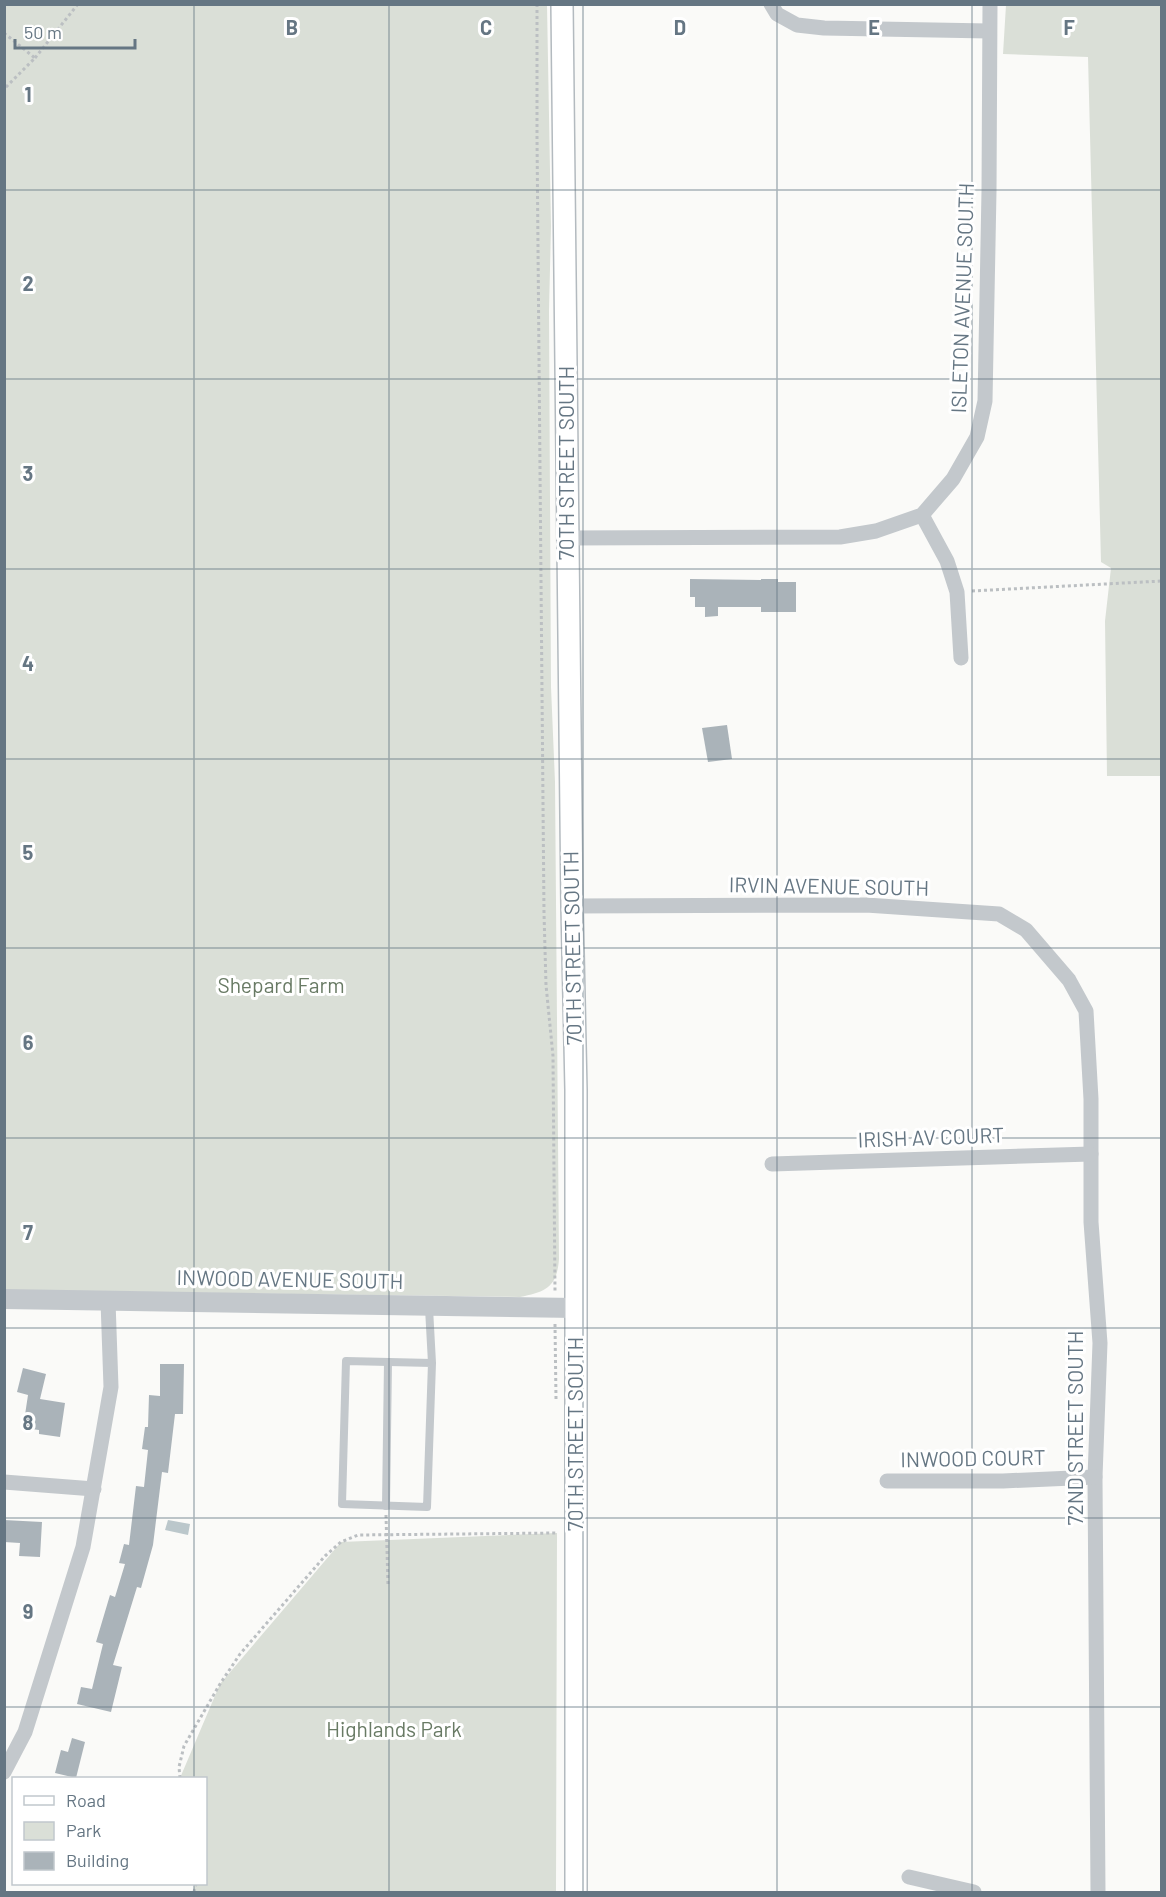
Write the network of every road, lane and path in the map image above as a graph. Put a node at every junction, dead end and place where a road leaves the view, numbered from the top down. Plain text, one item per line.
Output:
1 (78, 4) edge
2 (537, 4) edge
3 (562, 4) edge
4 (771, 4) edge
5 (990, 4) edge
6 (989, 31) junction
7 (4, 33) edge
8 (35, 58) junction
9 (4, 89) edge
10 (922, 515) junction
11 (568, 538) junction
12 (1161, 581) edge
13 (957, 592) junction
14 (961, 658) dead end
15 (572, 906) junction
16 (1061, 971) joint
17 (1091, 1154) junction
18 (772, 1164) dead end
19 (555, 1265) dead end
20 (4, 1299) edge
21 (108, 1301) junction
22 (429, 1306) junction
23 (576, 1308) junction
24 (388, 1362) junction
25 (432, 1363) junction
26 (1095, 1476) junction
27 (887, 1481) dead end
28 (4, 1482) edge
29 (94, 1489) junction
30 (386, 1506) junction
31 (557, 1533) dead end
32 (387, 1535) junction
33 (388, 1585) dead end
34 (4, 1772) edge
35 (180, 1777) edge
36 (909, 1877) dead end
37 (576, 1893) edge
38 (974, 1893) edge
39 (1098, 1893) edge

1 - 8 path
2 - 19 path
3 - 11 main road, 70TH STREET SOUTH
4 - 6 street
5 - 6 street
6 - 10 street, ISLETON AVENUE SOUTH
7 - 8 path
8 - 9 path
10 - 11 street
10 - 13 street
11 - 15 main road, 70TH STREET SOUTH
12 - 13 path
13 - 14 street
15 - 16 street, IRVIN AVENUE SOUTH
15 - 23 main road, 70TH STREET SOUTH
16 - 17 street, 72ND STREET SOUTH
17 - 18 street, IRISH AV COURT
17 - 26 street, 72ND STREET SOUTH
20 - 21 street, INWOOD AVENUE SOUTH
21 - 22 street, INWOOD AVENUE SOUTH
21 - 29 street
22 - 23 street, INWOOD AVENUE SOUTH
22 - 25 lane
23 - 37 main road, 70TH STREET SOUTH
24 - 25 lane
24 - 30 lane
24 - 30 lane
25 - 30 lane
26 - 27 street, INWOOD COURT
26 - 39 street, 72ND STREET SOUTH
28 - 29 street
29 - 34 street
30 - 32 path
31 - 32 path
32 - 33 path
32 - 35 path
36 - 38 street

